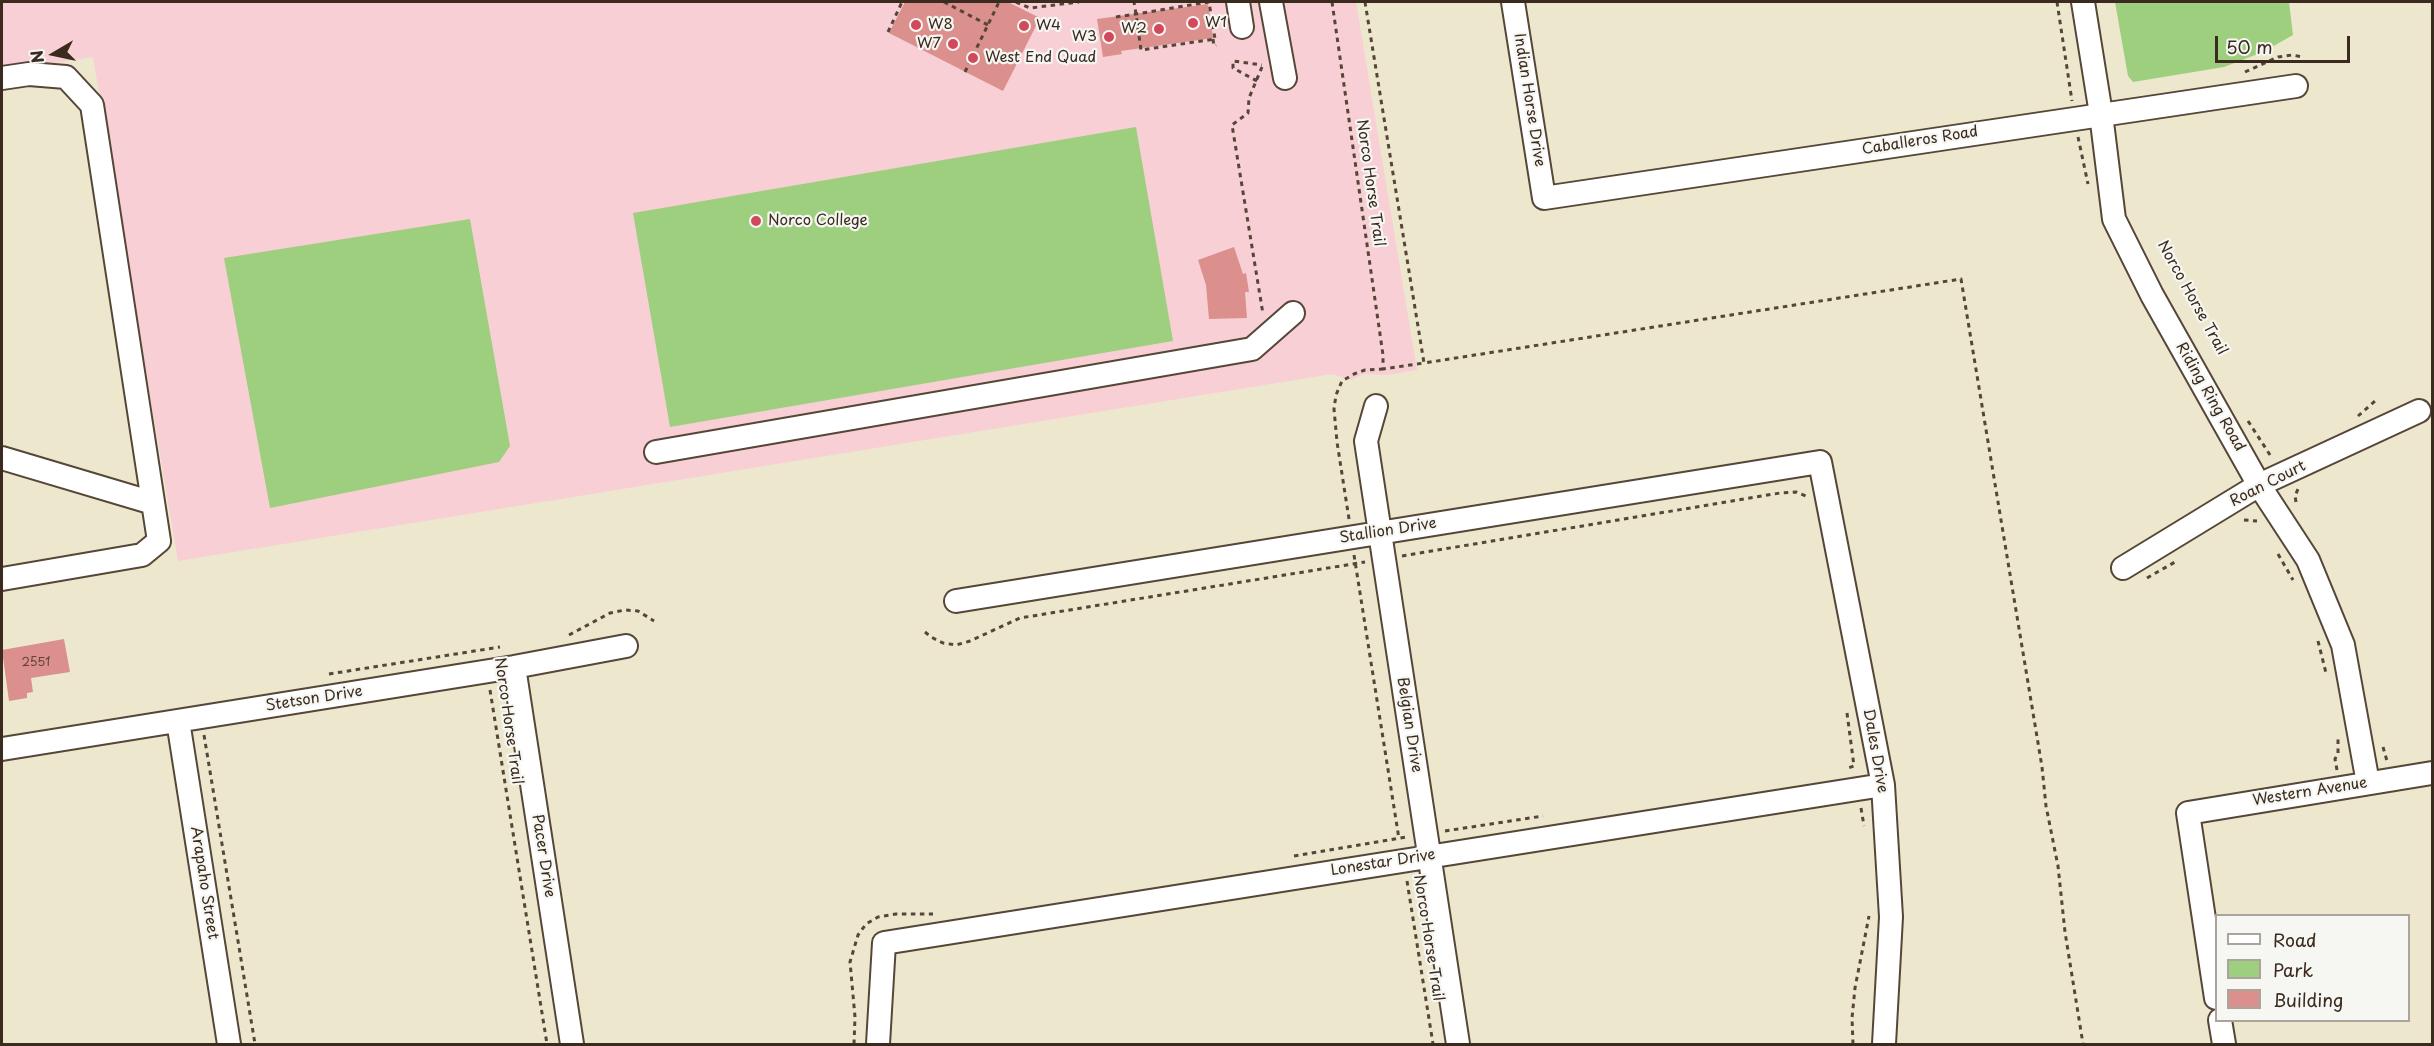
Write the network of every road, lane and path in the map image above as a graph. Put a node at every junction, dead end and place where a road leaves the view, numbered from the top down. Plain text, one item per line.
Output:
1 (902, 2) edge
2 (944, 2) edge
3 (999, 2) edge
4 (1016, 2) edge
5 (1079, 2) edge
6 (1134, 2) edge
7 (1238, 2) edge
8 (1271, 2) edge
9 (1332, 2) edge
10 (1514, 2) edge
11 (2083, 2) edge
12 (1136, 14) junction
13 (1116, 18) dead end
14 (988, 25) junction
15 (1242, 27) dead end
16 (888, 32) dead end
17 (1213, 39) junction
18 (1216, 45) dead end
19 (965, 72) dead end
20 (2, 78) edge
21 (1285, 78) dead end
22 (1257, 81) junction
23 (2296, 86) dead end
24 (2101, 114) junction
25 (1544, 198) joint
26 (1293, 313) dead end
27 (1267, 337) junction
28 (1424, 363) dead end
29 (1383, 369) junction
30 (2375, 401) dead end
31 (1376, 406) dead end
32 (2419, 411) dead end
33 (2244, 414) dead end
34 (2351, 422) dead end
35 (656, 452) dead end
36 (2, 458) edge
37 (2276, 460) dead end
38 (1820, 462) joint
39 (2259, 485) junction
40 (153, 503) junction
41 (2241, 521) dead end
42 (2260, 525) dead end
43 (1380, 532) junction
44 (1350, 537) junction
45 (2275, 548) dead end
46 (2178, 559) dead end
47 (2132, 574) joint
48 (2, 579) edge
49 (2295, 585) dead end
50 (956, 601) dead end
51 (654, 621) dead end
52 (2316, 634) dead end
53 (566, 637) dead end
54 (626, 646) dead end
55 (511, 656) junction
56 (487, 660) junction
57 (324, 675) dead end
58 (2327, 677) dead end
59 (201, 718) junction
60 (178, 721) junction
61 (2338, 730) dead end
62 (2, 749) edge
63 (2433, 772) edge
64 (2368, 783) junction
65 (1883, 785) junction
66 (1858, 788) junction
67 (2340, 788) junction
68 (1865, 833) dead end
69 (1428, 855) junction
70 (1403, 859) junction
71 (1869, 909) dead end
72 (2215, 985) edge
73 (2220, 1022) edge
74 (229, 1044) edge
75 (255, 1044) edge
76 (548, 1044) edge
77 (572, 1044) edge
78 (878, 1044) edge
79 (1433, 1044) edge
80 (1458, 1044) edge
81 (1853, 1044) edge
82 (1884, 1044) edge
83 (2224, 1044) edge

1 - 16 path
2 - 14 path
3 - 14 path
4 - 5 path
6 - 12 path
7 - 15 street
8 - 21 street
9 - 29 path, Norco Horse Trail
10 - 25 street, Indian Horse Drive
11 - 24 street, Riding Ring Road
12 - 13 path
12 - 17 path
12 - 17 path
14 - 19 path
17 - 18 path
20 - 40 street
22 - 22 path
22 - 27 path
23 - 24 street, Caballeros Road
24 - 25 street, Caballeros Road
24 - 39 street, Riding Ring Road
26 - 27 street
27 - 35 street
28 - 29 path, Norco Horse Trail
29 - 44 path, Norco Horse Trail
30 - 34 path
31 - 43 street, Belgian Drive
32 - 39 street, Roan Court
33 - 37 path
36 - 40 street
38 - 43 street, Stallion Drive
38 - 65 street, Dales Drive
39 - 47 street, Roan Court
39 - 64 street, Riding Ring Road
40 - 48 street
41 - 42 path
43 - 44 street, Stallion Drive
43 - 69 street, Belgian Drive
44 - 50 street, Stallion Drive
44 - 70 path, Norco Horse Trail
45 - 49 path
46 - 47 path
51 - 53 path
52 - 58 path
54 - 55 street, Stetson Drive
55 - 56 street, Stetson Drive
55 - 56 path, Norco Horse Trail
55 - 77 street, Pacer Drive
56 - 57 path, Norco Horse Trail
56 - 59 street, Stetson Drive
56 - 76 path, Norco Horse Trail
59 - 60 street, Stetson Drive
59 - 75 path
60 - 62 street, Stetson Drive
60 - 74 street, Arapaho Street
61 - 67 path
63 - 64 street, Western Avenue
64 - 67 street, Western Avenue
65 - 66 street, Lonestar Drive
65 - 82 street, Dales Drive
66 - 68 path
66 - 69 street, Lonestar Drive
67 - 72 street, Western Avenue
69 - 70 street, Lonestar Drive
69 - 80 street, Belgian Drive
70 - 78 street, Lonestar Drive
70 - 79 path, Norco Horse Trail
71 - 81 path
73 - 83 street

